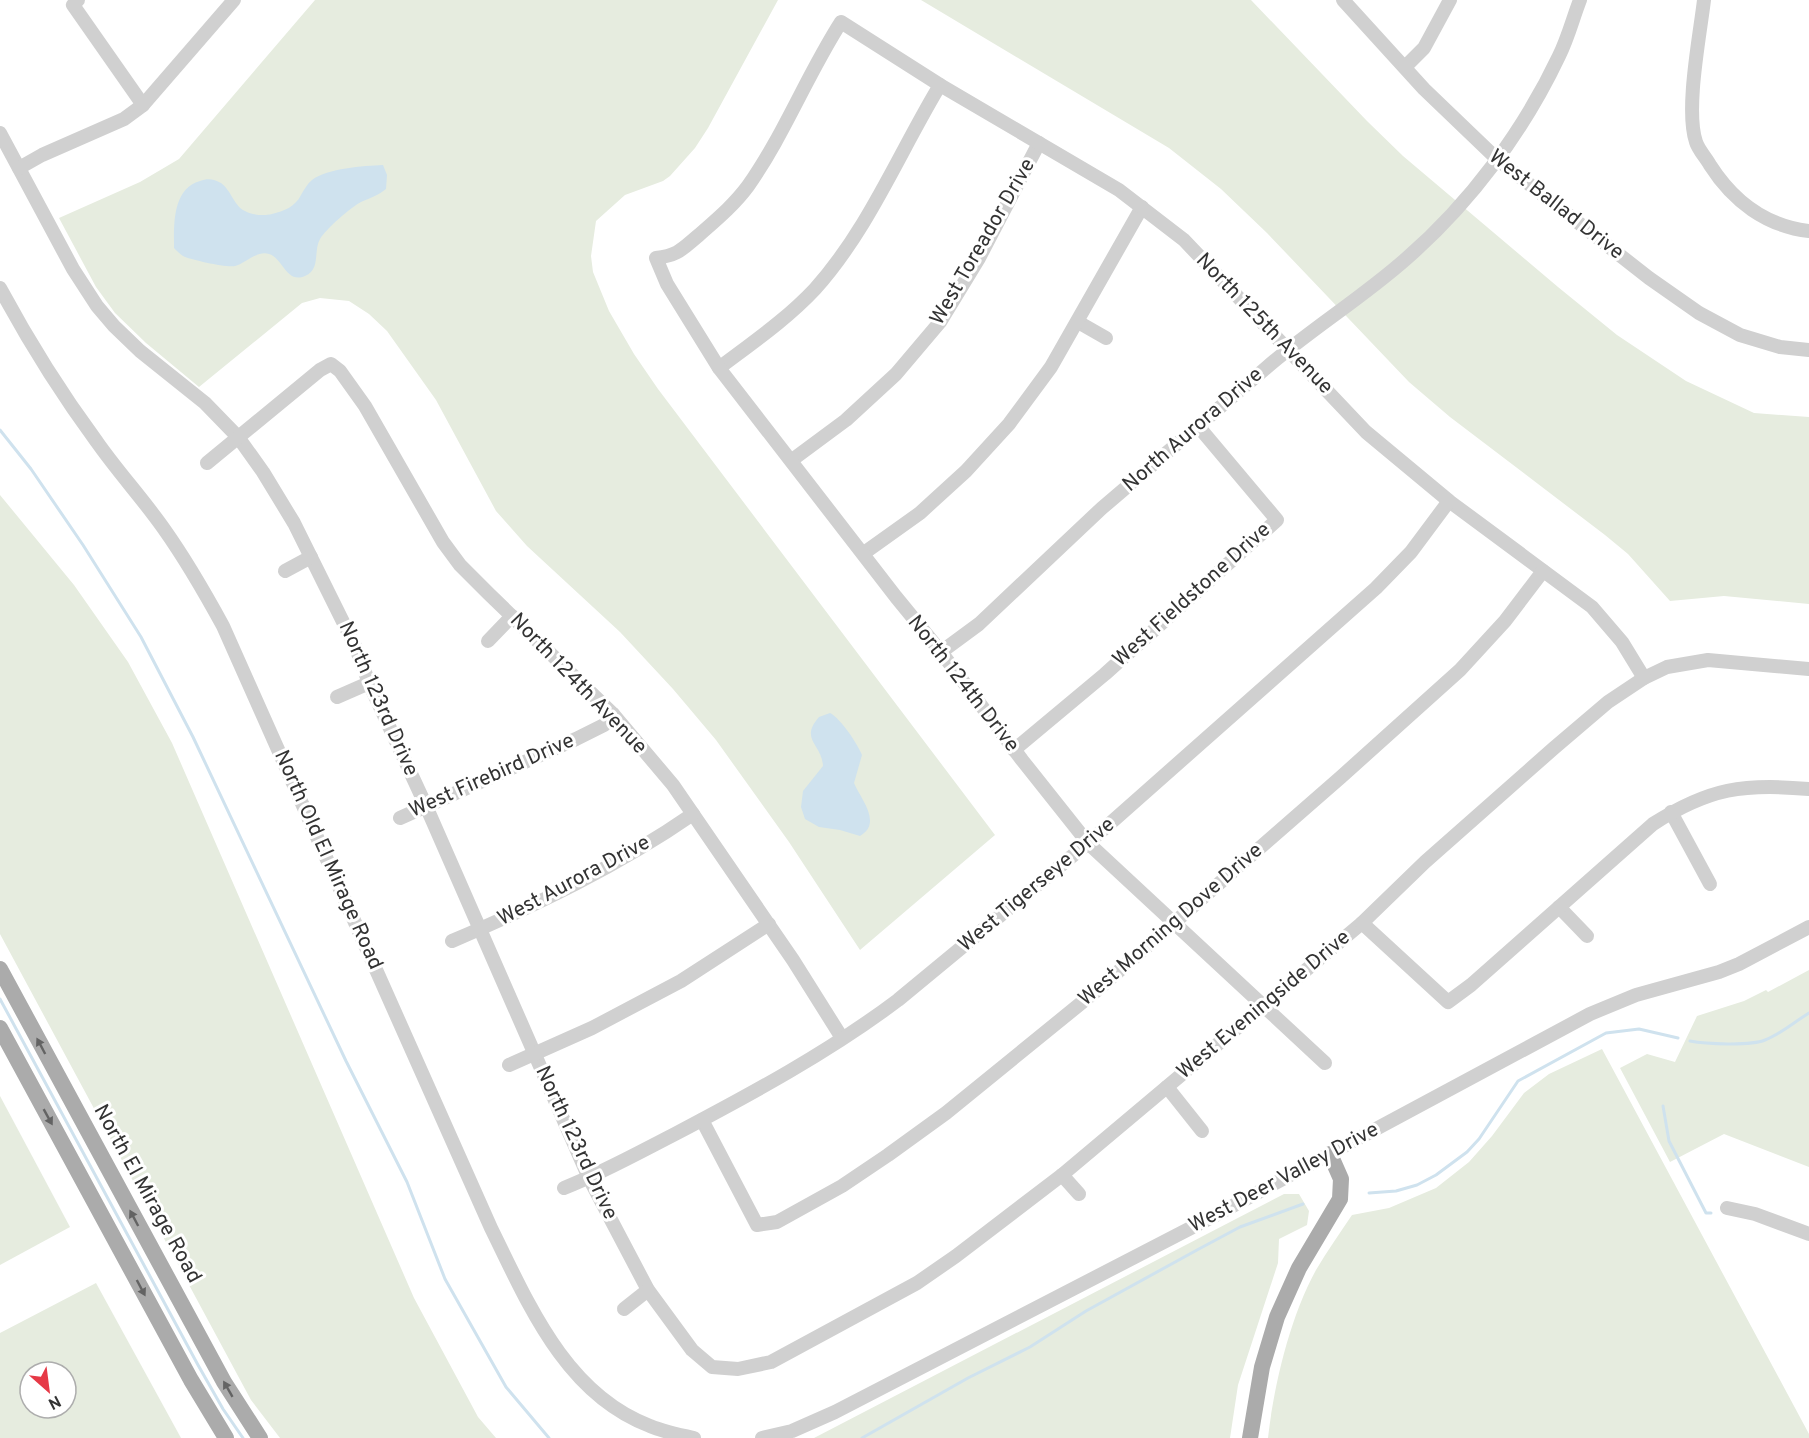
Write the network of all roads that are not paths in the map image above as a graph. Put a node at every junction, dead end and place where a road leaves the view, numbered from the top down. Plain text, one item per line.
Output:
1 (78, 0) edge
2 (234, 0) edge
3 (1343, 0) edge
4 (1450, 0) edge
5 (1580, 0) edge
6 (1704, 0) edge
7 (1405, 67) junction
8 (940, 85) junction
9 (143, 105) junction
10 (0, 133) edge
11 (1040, 143) junction
12 (1497, 159) junction
13 (19, 168) junction
14 (1142, 207) junction
15 (1809, 231) edge
16 (656, 258) joint
17 (0, 288) edge
18 (1078, 322) junction
19 (1106, 338) dead end
20 (1289, 348) junction
21 (1809, 350) edge
22 (719, 368) junction
23 (1198, 426) junction
24 (238, 437) junction
25 (792, 460) junction
26 (207, 463) dead end
27 (1449, 501) junction
28 (864, 554) junction
29 (311, 557) junction
30 (285, 571) dead end
31 (1543, 572) junction
32 (512, 616) junction
33 (488, 641) dead end
34 (941, 652) junction
35 (1809, 669) edge
36 (1644, 678) junction
37 (369, 683) junction
38 (337, 697) dead end
39 (613, 714) junction
40 (1014, 750) junction
41 (1809, 789) edge
42 (426, 806) junction
43 (1671, 812) junction
44 (693, 814) junction
45 (400, 818) dead end
46 (1088, 843) junction
47 (1710, 884) dead end
48 (1559, 908) junction
49 (1362, 923) junction
50 (769, 924) junction
51 (1174, 924) junction
52 (1809, 927) edge
53 (480, 929) junction
54 (1587, 936) dead end
55 (452, 941) dead end
56 (0, 969) edge
57 (1263, 1006) junction
58 (0, 1028) edge
59 (842, 1038) junction
60 (535, 1054) junction
61 (1325, 1063) dead end
62 (509, 1065) dead end
63 (1167, 1087) junction
64 (702, 1120) junction
65 (1202, 1131) dead end
66 (1330, 1154) junction
67 (1062, 1175) junction
68 (589, 1178) junction
69 (564, 1188) dead end
70 (1079, 1194) dead end
71 (1727, 1208) dead end
72 (1809, 1234) edge
73 (648, 1290) junction
74 (624, 1310) dead end
75 (712, 1367) joint
76 (226, 1438) edge
77 (260, 1438) edge
78 (694, 1438) edge
79 (762, 1438) edge
80 (1250, 1438) edge

1 - 9 street
2 - 9 street
3 - 7 street, West Ballad Drive
4 - 7 street
5 - 12 street, North Aurora Drive
6 - 15 street
7 - 12 street, West Ballad Drive
8 - 11 street, North 125th Avenue
8 - 16 street, North 125th Avenue
8 - 22 street
9 - 13 street
10 - 13 street, North 123rd Drive
11 - 14 street, North 125th Avenue
11 - 25 street, West Toreador Drive
12 - 20 street, North Aurora Drive
12 - 21 street, West Ballad Drive
13 - 24 street, North 123rd Drive
14 - 18 street
14 - 20 street, North 125th Avenue
16 - 22 street, North 124th Drive
17 - 78 street, North Old El Mirage Road
18 - 19 street
18 - 28 street
20 - 23 street, North Aurora Drive
20 - 27 street, North 125th Avenue
22 - 25 street, North 124th Drive
23 - 34 street, North Aurora Drive
23 - 40 street, West Fieldstone Drive
24 - 26 street
24 - 29 street, North 123rd Drive
24 - 32 street, North 124th Avenue
25 - 28 street, North 124th Drive
27 - 31 street, North 125th Avenue
27 - 46 street, West Tigerseye Drive
28 - 34 street, North 124th Drive
29 - 30 street
29 - 37 street, North 123rd Drive
31 - 36 street, North 125th Avenue
31 - 51 street, West Morning Dove Drive
32 - 33 street
32 - 39 street, North 124th Avenue
34 - 40 street, North 124th Drive
35 - 36 street, West Eveningside Drive
36 - 49 street, West Eveningside Drive
37 - 38 street
37 - 42 street, North 123rd Drive
39 - 42 street, West Firebird Drive
39 - 44 street, North 124th Avenue
40 - 46 street, North 124th Drive
41 - 43 street
42 - 45 street, West Firebird Drive
42 - 53 street, North 123rd Drive
43 - 47 street
43 - 48 street
44 - 50 street, North 124th Avenue
44 - 53 street, West Aurora Drive
46 - 51 street, North 124th Drive
46 - 59 street, West Tigerseye Drive
48 - 49 street
48 - 54 street
49 - 57 street, West Eveningside Drive
50 - 59 street, North 124th Avenue
50 - 60 street
51 - 57 street, North 124th Drive
51 - 64 street, West Morning Dove Drive
52 - 66 street, West Deer Valley Drive
53 - 55 street, West Aurora Drive
53 - 60 street, North 123rd Drive
77 -> 56 main road, North El Mirage Road
57 - 61 street, North 124th Drive
57 - 63 street, West Eveningside Drive
58 -> 76 main road
59 - 64 street, West Tigerseye Drive
60 - 62 street
60 - 68 street, North 123rd Drive
63 - 65 street
63 - 67 street, West Eveningside Drive
64 - 68 street, West Tigerseye Drive
66 - 79 street, West Deer Valley Drive
66 - 80 main road
67 - 70 street
67 - 75 street, West Eveningside Drive
68 - 69 street, West Tigerseye Drive
68 - 73 street, North 123rd Drive
71 - 72 street
73 - 74 street
73 - 75 street, North 123rd Drive

